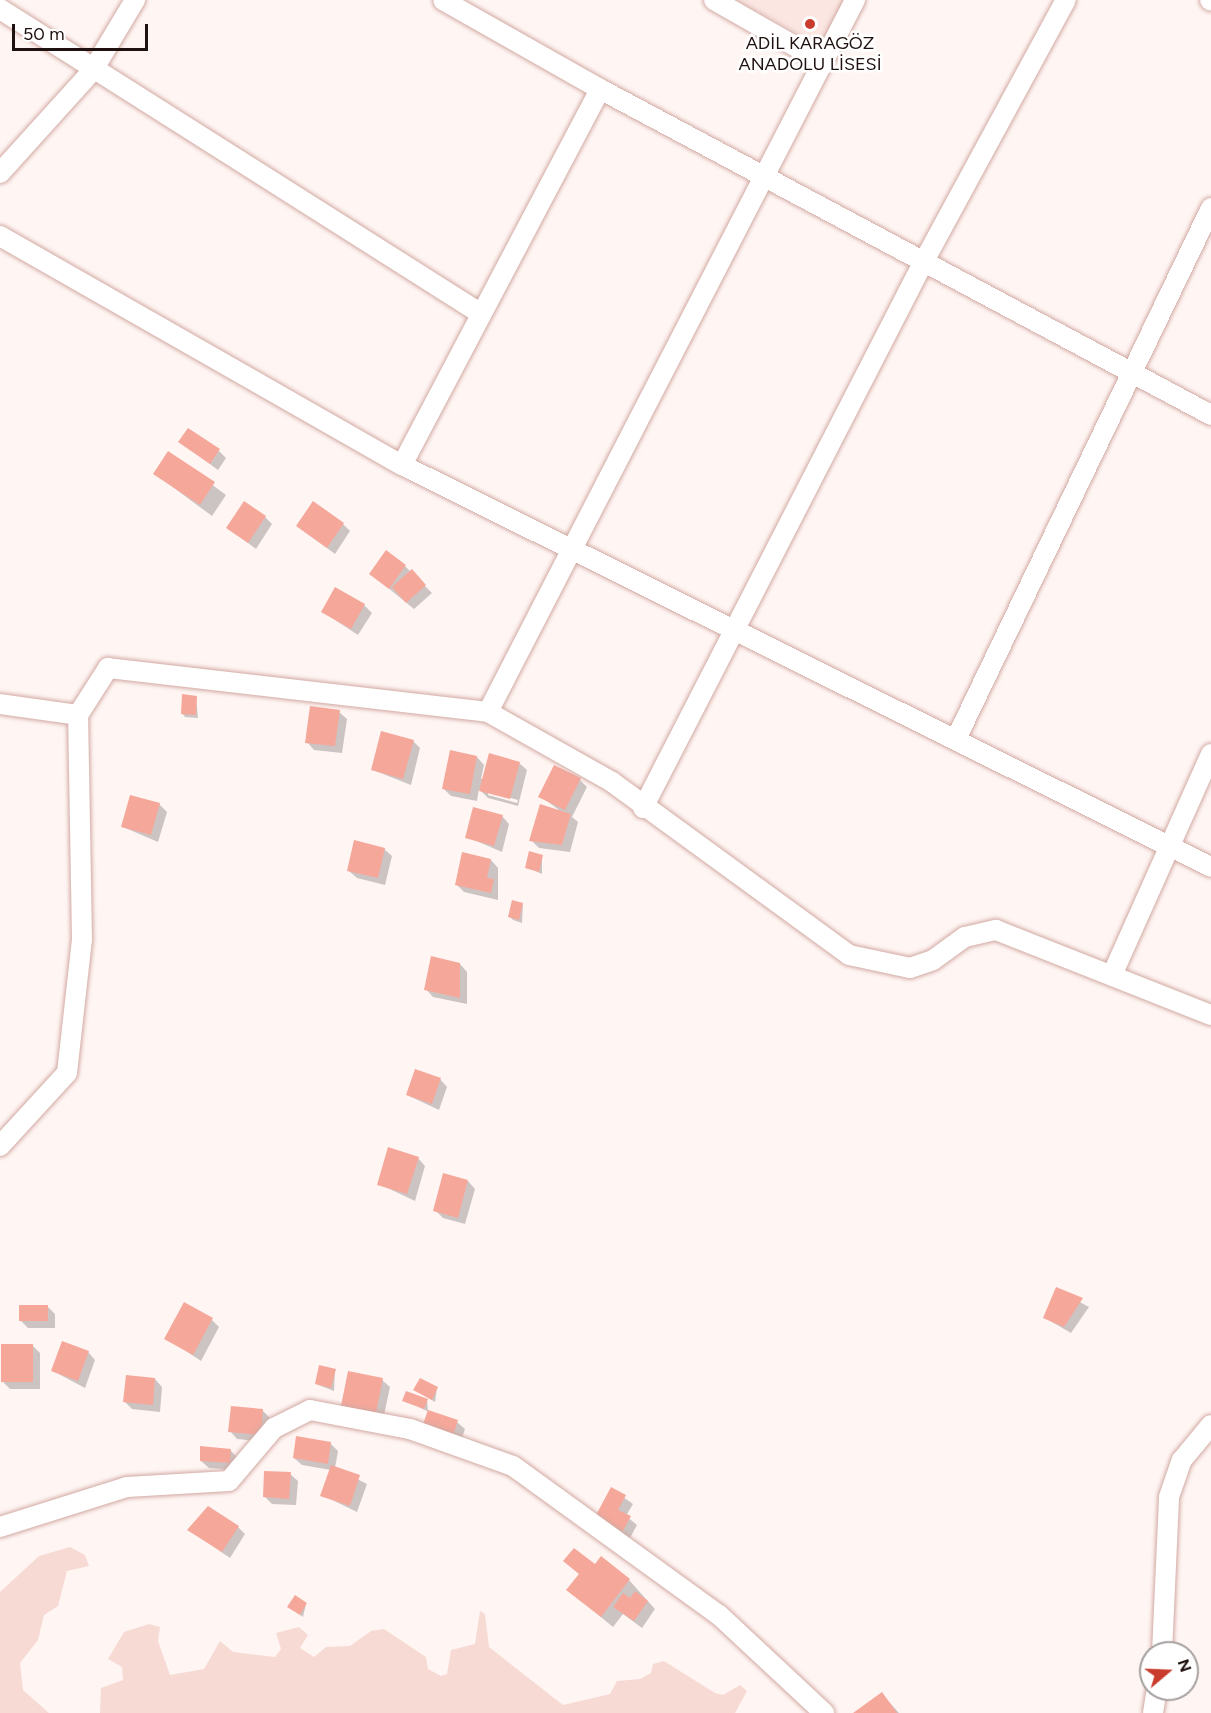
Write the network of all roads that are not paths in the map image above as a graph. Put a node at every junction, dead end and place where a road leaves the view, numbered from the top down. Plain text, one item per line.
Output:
1 (135, 0) edge
2 (443, 0) edge
3 (714, 0) edge
4 (855, 0) edge
5 (1065, 0) edge
6 (0, 9) edge
7 (821, 61) junction
8 (93, 70) junction
9 (600, 89) junction
10 (0, 173) edge
11 (761, 176) junction
12 (1211, 208) edge
13 (0, 236) edge
14 (923, 263) junction
15 (480, 313) junction
16 (1131, 373) junction
17 (1211, 415) edge
18 (402, 465) junction
19 (574, 548) junction
20 (737, 630) junction
21 (0, 704) edge
22 (488, 712) junction
23 (78, 715) junction
24 (956, 739) junction
25 (1211, 754) edge
26 (644, 808) junction
27 (1169, 846) junction
28 (1211, 867) edge
29 (1113, 973) junction
30 (1211, 1015) edge
31 (0, 1146) edge
32 (1211, 1425) edge
33 (0, 1527) edge
34 (1163, 1641) edge
35 (824, 1713) edge

1 - 8 street
2 - 9 street
3 - 7 street
4 - 7 street
5 - 14 street
6 - 8 street
7 - 11 street
8 - 10 street
8 - 15 street
9 - 11 street
9 - 15 street
11 - 14 street
11 - 19 street
12 - 16 street
13 - 18 street
14 - 16 street
14 - 20 street
15 - 18 street
16 - 17 street
16 - 24 street
18 - 19 street
19 - 20 street
19 - 22 street
20 - 24 street
20 - 26 street
21 - 23 street
22 - 23 street
22 - 26 street
23 - 31 street
24 - 27 street
25 - 27 street
26 - 29 street
27 - 28 street
27 - 29 street
29 - 30 street
32 - 34 street
33 - 35 street

